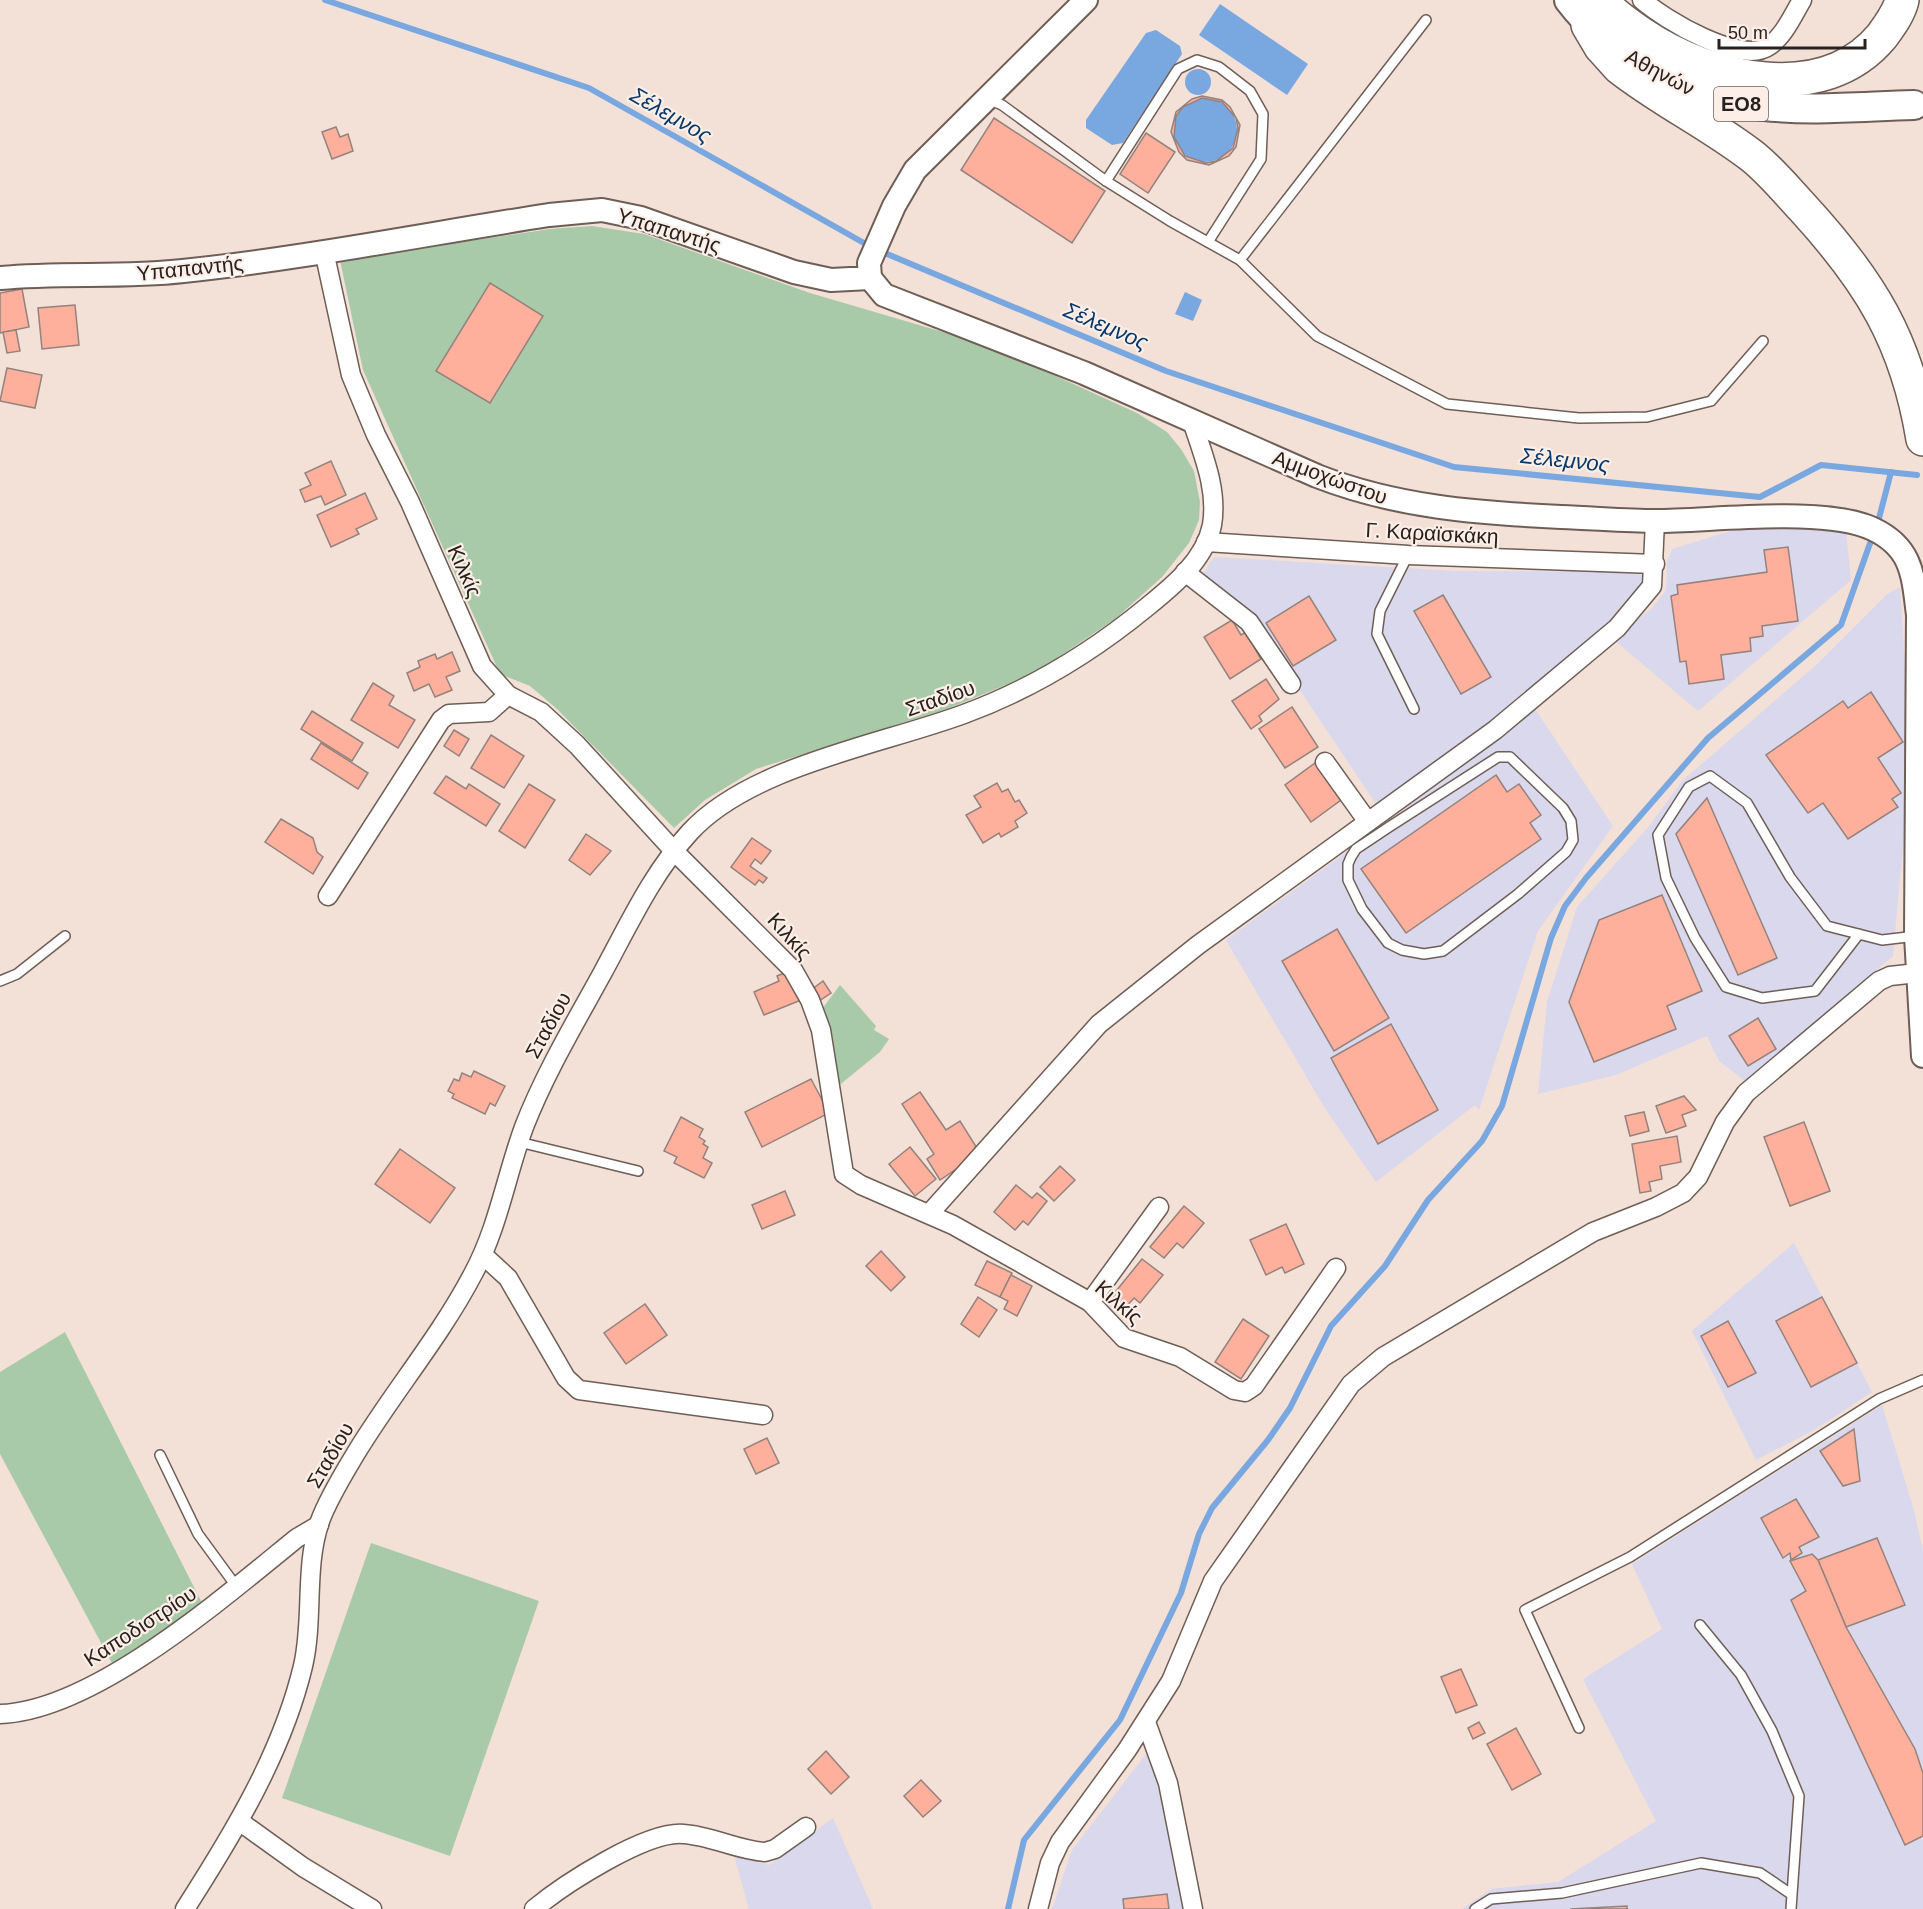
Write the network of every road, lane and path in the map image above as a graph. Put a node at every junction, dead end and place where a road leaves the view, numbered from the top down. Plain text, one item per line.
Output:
1 (1086, 0) edge
2 (1642, 0) edge
3 (1802, 0) edge
4 (1902, 0) edge
5 (1586, 8) edge
6 (1426, 20) dead end
7 (986, 98) junction
8 (1914, 105) dead end
9 (1106, 181) junction
10 (1208, 242) junction
11 (324, 251) junction
12 (1240, 260) junction
13 (869, 270) junction
14 (0, 278) edge
15 (1763, 341) dead end
16 (1192, 421) junction
17 (1923, 440) edge
18 (1655, 521) junction
19 (1206, 542) junction
20 (1408, 555) junction
21 (1655, 564) junction
22 (1185, 573) junction
23 (1291, 684) dead end
24 (508, 695) junction
25 (1414, 709) dead end
26 (1325, 762) dead end
27 (1408, 791) junction
28 (1431, 799) junction
29 (1368, 822) junction
30 (674, 851) junction
31 (1920, 874) edge
32 (328, 896) dead end
33 (1859, 934) junction
34 (65, 936) dead end
35 (1916, 936) junction
36 (1917, 973) junction
37 (0, 981) edge
38 (1923, 1056) edge
39 (519, 1142) junction
40 (639, 1171) dead end
41 (1160, 1207) dead end
42 (929, 1214) junction
43 (483, 1255) junction
44 (1336, 1269) dead end
45 (1090, 1302) junction
46 (1923, 1380) edge
47 (763, 1415) dead end
48 (160, 1455) dead end
49 (319, 1525) junction
50 (236, 1586) junction
51 (1700, 1625) dead end
52 (0, 1714) edge
53 (1146, 1722) junction
54 (1579, 1728) dead end
55 (239, 1821) junction
56 (806, 1827) dead end
57 (1791, 1894) junction
58 (185, 1909) edge
59 (372, 1909) edge
60 (534, 1909) edge
61 (1038, 1909) edge
62 (1193, 1909) edge
63 (1475, 1909) edge
64 (1791, 1909) edge

1 - 7 street
2 - 3 street
4 - 5 highway
5 - 8 main road, Αθηνών / ΕΟ8
5 - 17 highway
6 - 12 lane
7 - 9 lane
7 - 13 street
9 - 10 lane
9 - 10 lane
10 - 12 lane
11 - 13 street, Υπαπαντής
11 - 14 street, Υπαπαντής
11 - 24 street, Κιλκίς
12 - 15 lane
13 - 16 street, Αμμοχώστου
16 - 18 street, Αμμοχώστου
16 - 19 street, Σταδίου
18 - 21 street
18 - 31 street, Αμμοχώστου
19 - 20 street, Γ. Καραϊσκάκη
19 - 22 street, Σταδίου
20 - 21 street, Γ. Καραϊσκάκη
20 - 25 lane
21 - 27 street
22 - 23 street
22 - 30 street, Σταδίου
24 - 30 street, Κιλκίς
24 - 32 street
26 - 29 street
27 - 28 lane
27 - 29 street
28 - 28 lane
29 - 42 street
30 - 39 street, Σταδίου
30 - 42 street, Κιλκίς
31 - 35 street
33 - 33 lane
33 - 35 lane
34 - 37 lane
35 - 36 street
36 - 38 street
36 - 53 street
39 - 40 lane
39 - 43 street, Σταδίου
41 - 45 street
42 - 45 street, Κιλκίς
43 - 47 street
43 - 49 street, Σταδίου
44 - 45 street, Κιλκίς
46 - 54 lane
48 - 50 lane
49 - 50 street, Καποδιστρίου
49 - 55 street, Σταδίου
50 - 52 street, Καποδιστρίου
51 - 57 lane
53 - 61 street
53 - 62 street
55 - 58 street, Σταδίου
55 - 59 street
56 - 60 street
57 - 63 lane
57 - 64 lane

